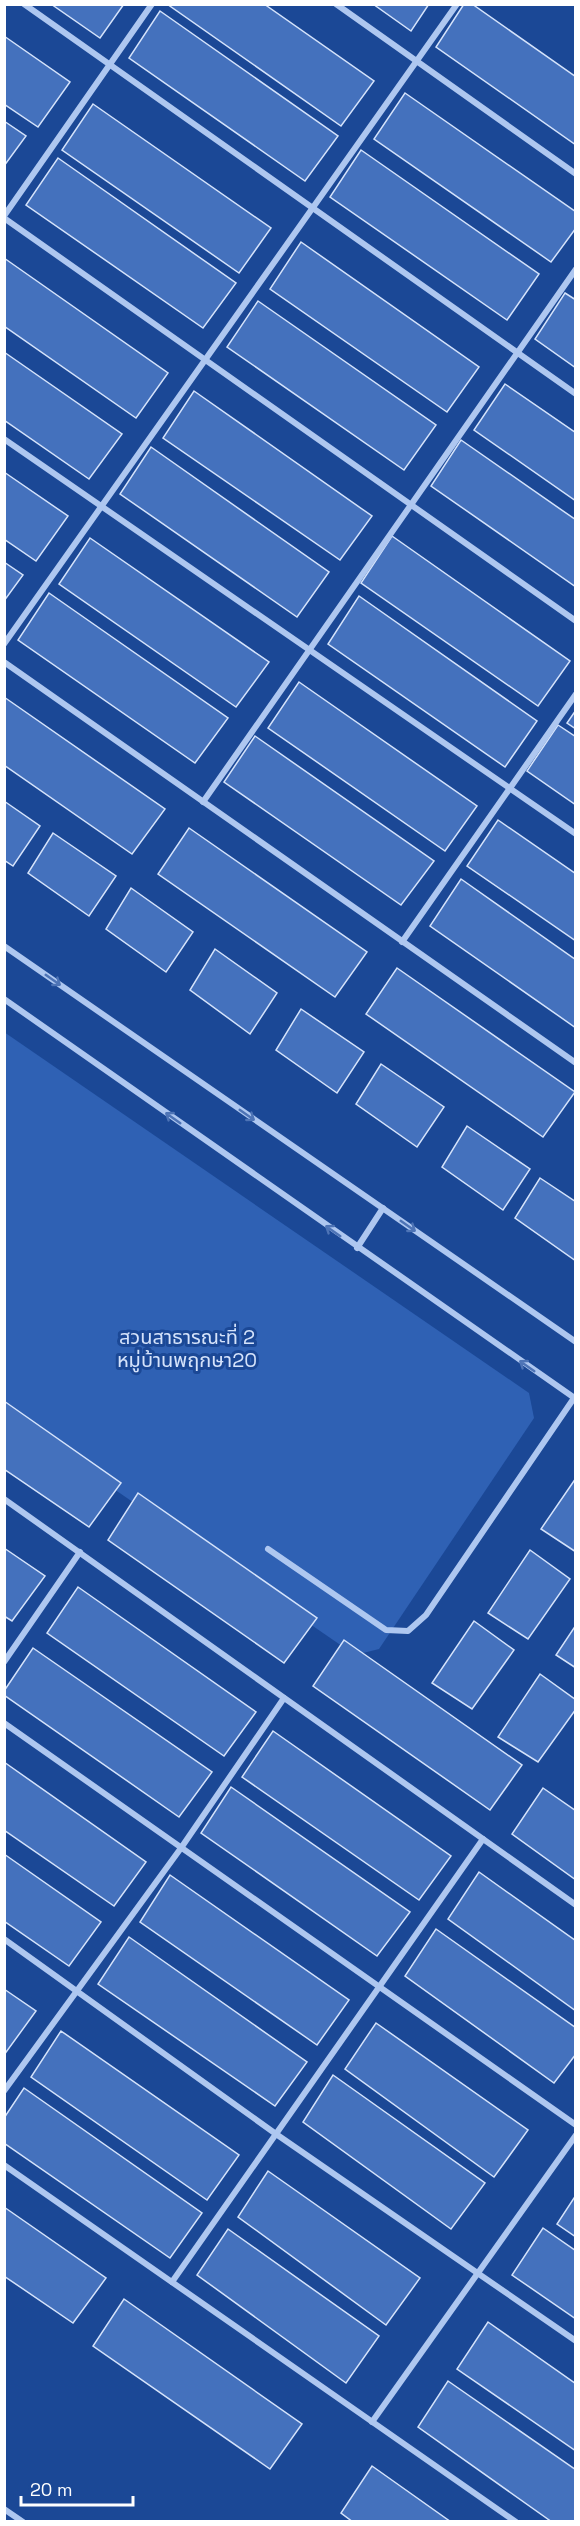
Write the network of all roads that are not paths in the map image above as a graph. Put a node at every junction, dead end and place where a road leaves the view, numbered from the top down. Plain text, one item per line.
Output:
1 (24, 4) edge
2 (152, 4) edge
3 (336, 4) edge
4 (457, 4) edge
5 (417, 62) junction
6 (110, 65) junction
7 (576, 174) edge
8 (313, 208) junction
9 (4, 217) edge
10 (576, 269) edge
11 (519, 354) junction
12 (206, 360) junction
13 (576, 394) edge
14 (4, 439) edge
15 (101, 506) junction
16 (411, 506) junction
17 (576, 621) edge
18 (4, 644) edge
19 (309, 651) junction
20 (4, 662) edge
21 (576, 694) edge
22 (509, 789) junction
23 (203, 802) junction
24 (576, 834) edge
25 (402, 942) junction
26 (4, 946) edge
27 (4, 999) edge
28 (576, 1063) edge
29 (383, 1209) junction
30 (357, 1248) junction
31 (576, 1342) edge
32 (575, 1398) edge
33 (4, 1499) edge
34 (268, 1549) dead end
35 (80, 1552) junction
36 (4, 1662) edge
37 (284, 1698) junction
38 (4, 1724) edge
39 (483, 1839) junction
40 (181, 1848) junction
41 (576, 1905) edge
42 (4, 1939) edge
43 (381, 1987) junction
44 (77, 1990) junction
45 (4, 2091) edge
46 (576, 2125) edge
47 (276, 2134) junction
48 (576, 2135) edge
49 (4, 2165) edge
50 (478, 2272) junction
51 (172, 2283) junction
52 (576, 2341) edge
53 (372, 2422) junction
54 (4, 2508) edge
55 (23, 2522) edge
56 (516, 2522) edge

1 - 6 street
2 - 6 street
3 - 5 street
4 - 5 street
5 - 7 street
5 - 8 street
6 - 8 street
6 - 9 street
8 - 11 street
8 - 12 street
9 - 12 street
10 - 11 street
11 - 13 street
11 - 16 street
12 - 15 street
12 - 16 street
14 - 15 street
15 - 18 street
15 - 19 street
16 - 17 street
16 - 19 street
19 - 22 street
19 - 23 street
20 - 23 street
21 - 22 street
22 - 24 street
22 - 25 street
23 - 25 street
25 - 28 street
26 -> 29 street
30 -> 27 street
29 - 30 street
29 -> 31 street
32 -> 30 street
32 - 34 street
33 - 35 street
35 - 36 street
35 - 37 street
37 - 39 street
37 - 40 street
38 - 40 street
39 - 41 street
39 - 43 street
40 - 43 street
40 - 44 street
42 - 44 street
43 - 46 street
43 - 47 street
44 - 45 street
44 - 47 street
47 - 50 street
47 - 51 street
48 - 50 street
49 - 51 street
50 - 52 street
50 - 53 street
51 - 53 street
53 - 56 street
54 - 55 street

